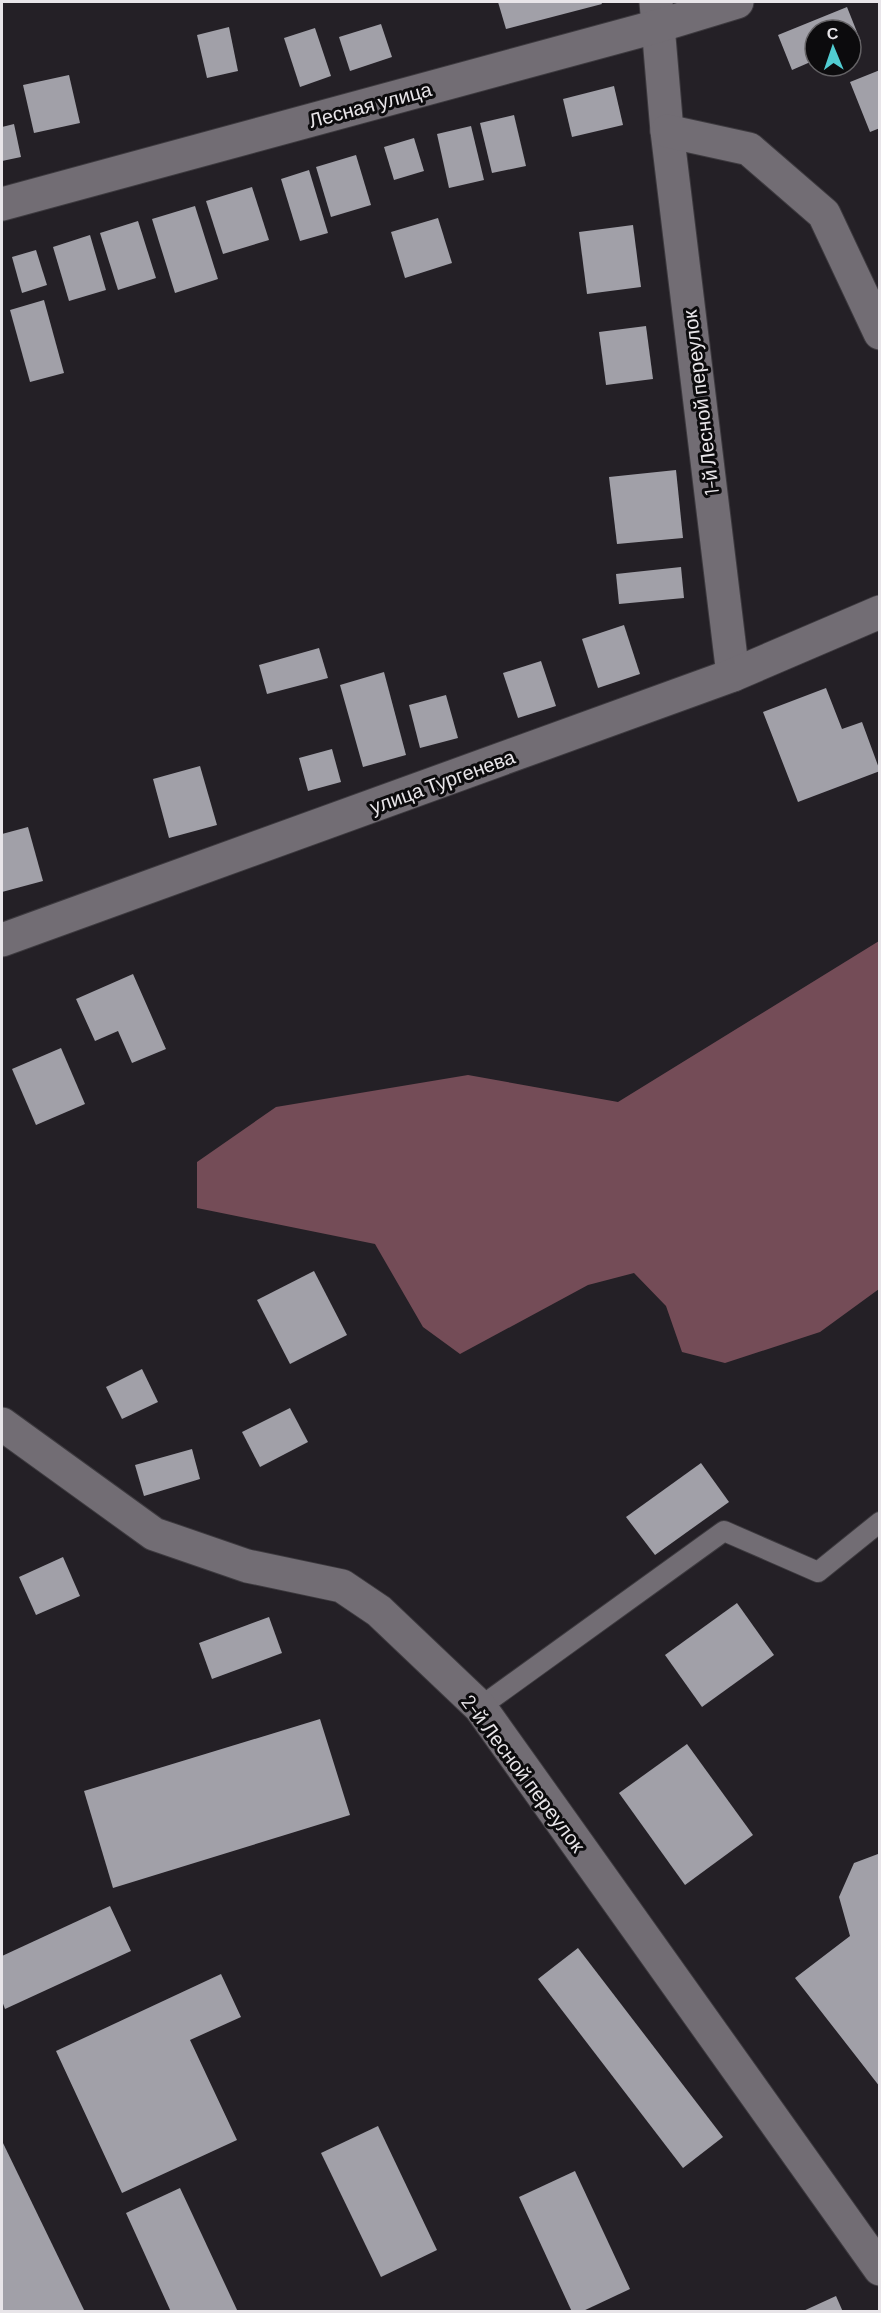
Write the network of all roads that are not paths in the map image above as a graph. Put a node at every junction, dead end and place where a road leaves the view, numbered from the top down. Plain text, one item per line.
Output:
1 (738, 2) edge
2 (657, 14) edge
3 (667, 131) junction
4 (2, 204) edge
5 (879, 333) edge
6 (879, 612) edge
7 (733, 675) junction
8 (2, 940) edge
9 (2, 1424) edge
10 (879, 1522) edge
11 (480, 1707) junction
12 (879, 2269) edge

1 - 2 street, Лесная улица
2 - 3 street, 1-й Лесной переулок
2 - 4 street, Лесная улица
3 - 5 street
3 - 7 street, 1-й Лесной переулок
6 - 7 street, улица Тургенева
7 - 8 street, улица Тургенева
9 - 11 street, 2-й Лесной переулок
10 - 11 lane
11 - 12 street, 2-й Лесной переулок

